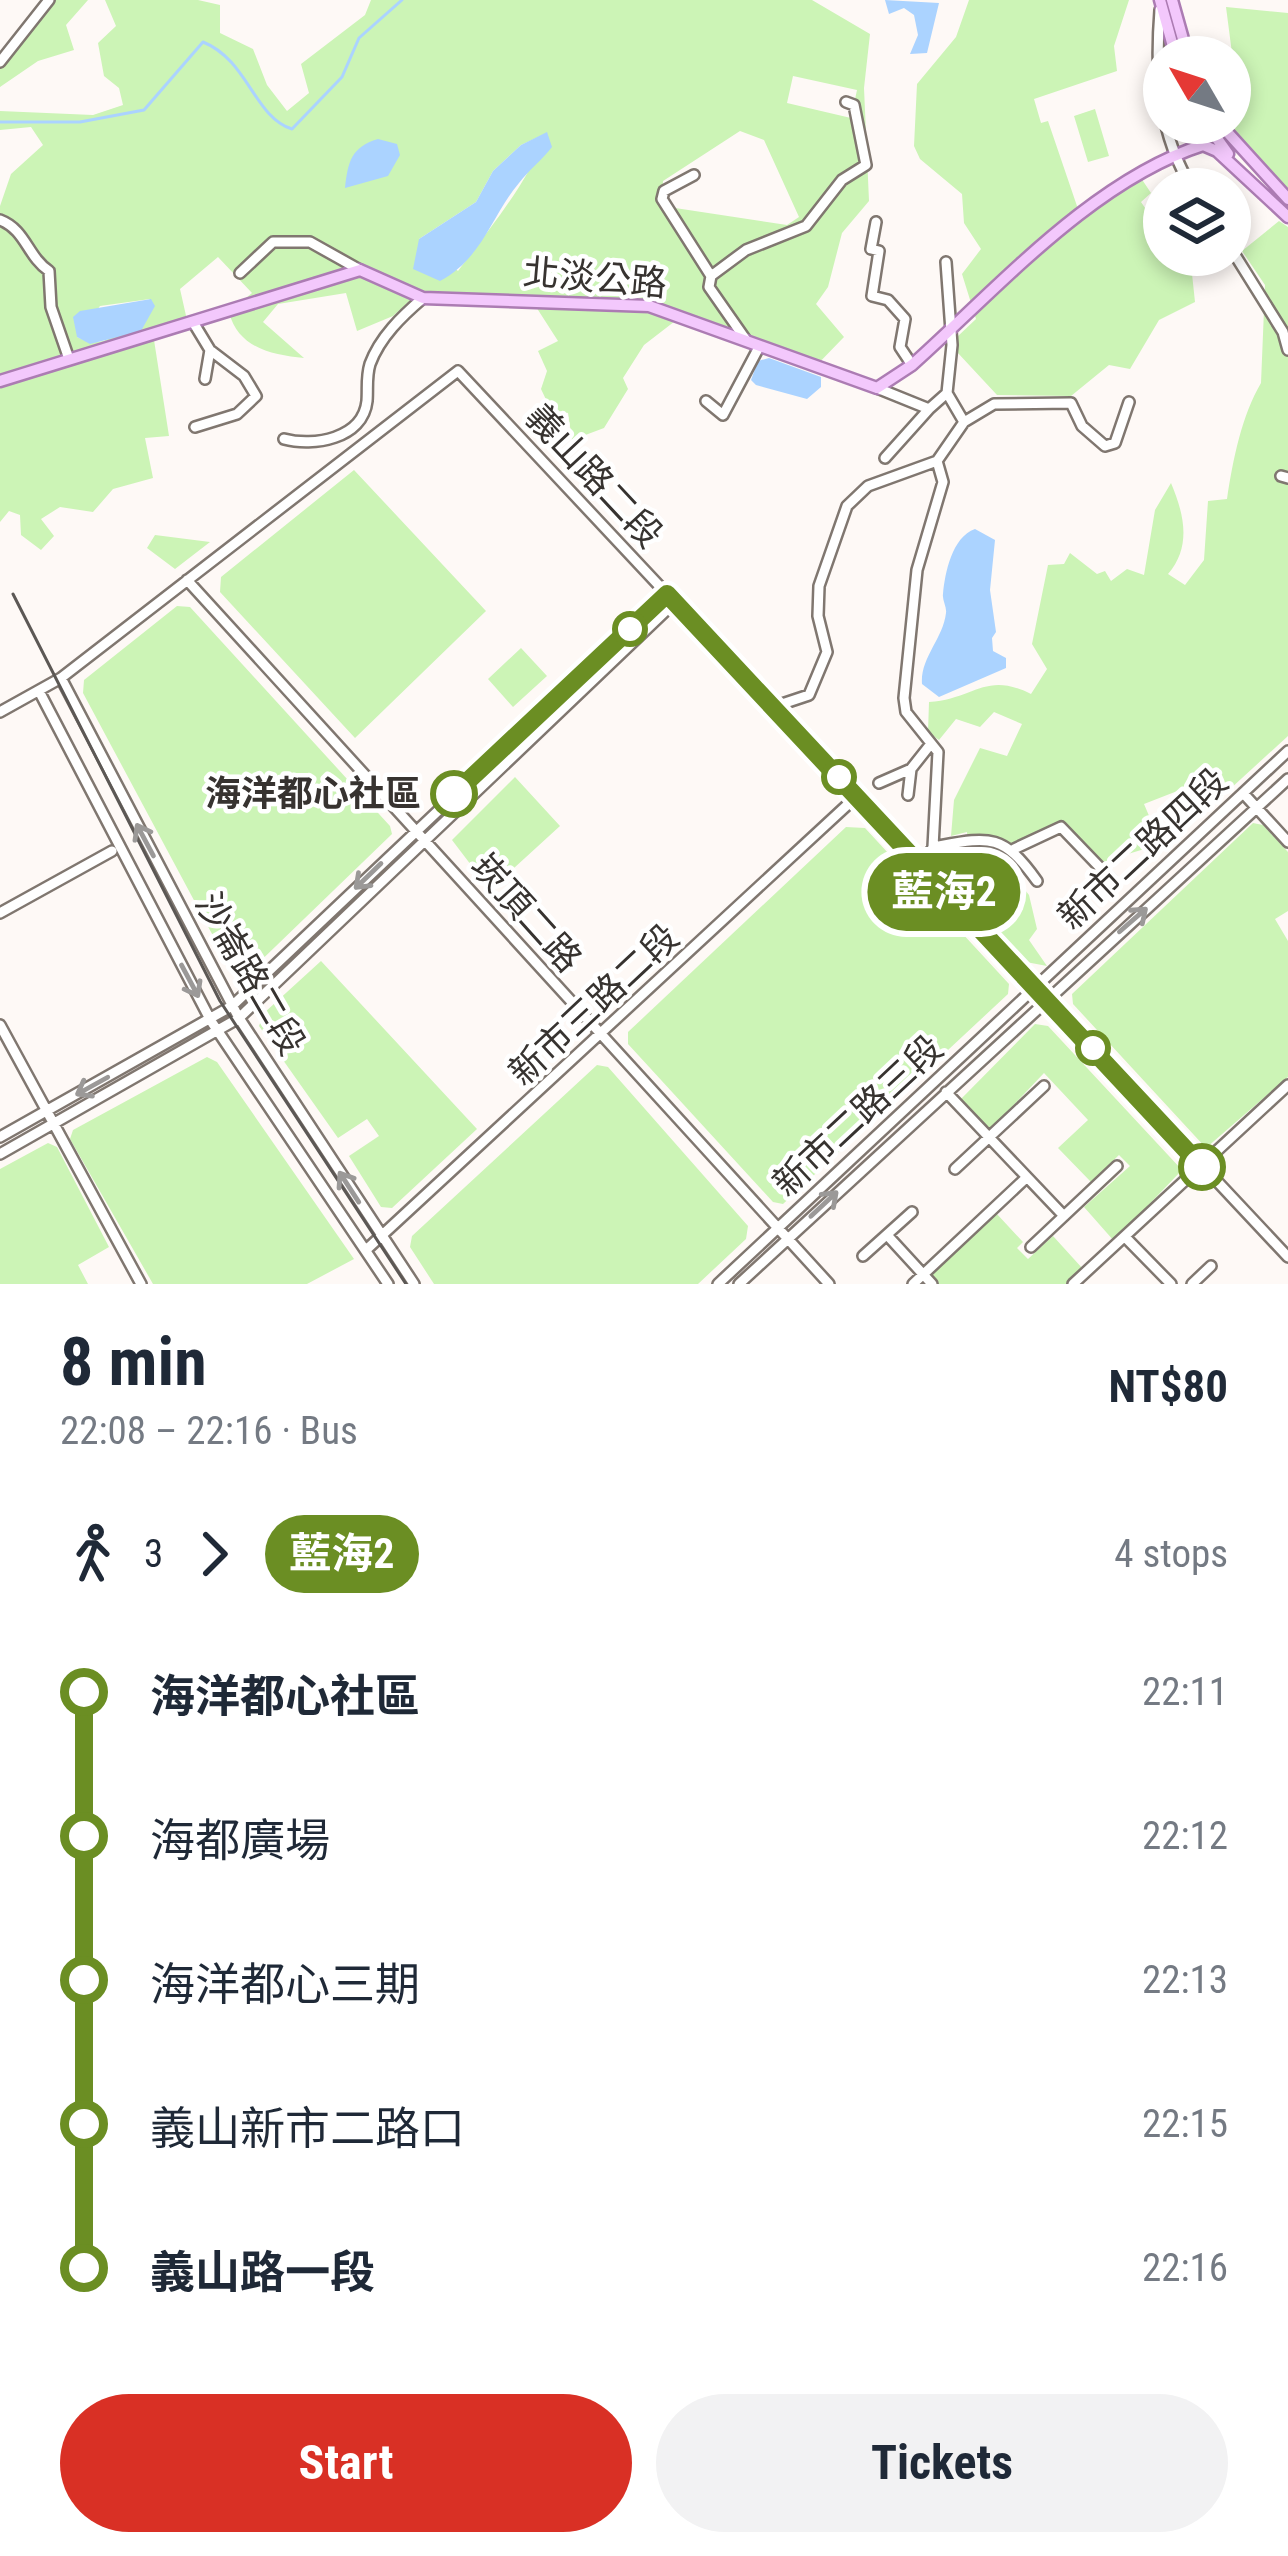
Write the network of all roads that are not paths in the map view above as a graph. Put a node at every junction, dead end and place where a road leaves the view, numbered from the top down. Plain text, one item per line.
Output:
1 (49, 0) edge
2 (1166, 3) edge
3 (1172, 36) edge
4 (1179, 36) edge
5 (0, 62) edge
6 (846, 102) dead end
7 (1237, 144) edge
8 (1172, 157) junction
9 (1179, 168) edge
10 (1232, 168) edge
11 (694, 175) dead end
12 (1251, 183) edge
13 (1288, 200) edge
14 (1288, 217) edge
15 (0, 220) edge
16 (876, 222) dead end
17 (946, 262) dead end
18 (360, 270) junction
19 (240, 273) dead end
20 (711, 276) junction
21 (1248, 276) edge
22 (423, 298) junction
23 (193, 322) junction
24 (949, 332) junction
25 (753, 346) junction
26 (210, 350) junction
27 (1288, 350) edge
28 (69, 359) junction
29 (912, 365) junction
30 (205, 380) dead end
31 (0, 381) edge
32 (877, 388) junction
33 (947, 393) junction
34 (706, 401) dead end
35 (1129, 402) dead end
36 (929, 409) junction
37 (964, 422) junction
38 (195, 428) dead end
39 (284, 439) dead end
40 (885, 458) dead end
41 (938, 461) junction
42 (187, 580) junction
43 (671, 598) junction
44 (61, 678) junction
45 (39, 691) junction
46 (773, 707) junction
47 (0, 712) edge
48 (930, 745) junction
49 (1288, 751) edge
50 (911, 770) junction
51 (1288, 779) edge
52 (879, 783) dead end
53 (1243, 793) junction
54 (908, 795) dead end
55 (856, 796) junction
56 (1257, 810) junction
57 (415, 832) junction
58 (424, 842) junction
59 (1288, 842) edge
60 (933, 847) junction
61 (1014, 849) junction
62 (112, 851) dead end
63 (922, 868) junction
64 (1112, 880) dead end
65 (1037, 881) dead end
66 (0, 913) edge
67 (1035, 987) junction
68 (1045, 997) junction
69 (232, 1006) junction
70 (239, 1018) junction
71 (212, 1021) junction
72 (0, 1025) edge
73 (219, 1032) junction
74 (600, 1036) junction
75 (1044, 1086) dead end
76 (946, 1092) junction
77 (1285, 1093) edge
78 (47, 1111) junction
79 (55, 1124) junction
80 (0, 1137) edge
81 (988, 1137) junction
82 (0, 1154) edge
83 (1117, 1166) dead end
84 (1202, 1167) junction
85 (955, 1169) dead end
86 (1026, 1178) junction
87 (912, 1212) dead end
88 (1064, 1216) junction
89 (778, 1229) junction
90 (886, 1235) junction
91 (789, 1237) junction
92 (1126, 1238) junction
93 (384, 1239) junction
94 (1031, 1247) dead end
95 (366, 1250) junction
96 (863, 1256) dead end
97 (1288, 1257) edge
98 (1211, 1266) dead end
99 (923, 1274) junction
100 (141, 1284) edge
101 (388, 1284) edge
102 (414, 1284) edge
103 (718, 1284) edge
104 (739, 1284) edge
105 (830, 1284) edge
106 (913, 1284) edge
107 (932, 1284) edge
108 (1073, 1284) edge
109 (1171, 1284) edge
110 (1192, 1284) edge

1 - 5 street
2 - 3 main road
2 - 4 main road
2 - 8 street
6 - 20 street
7 - 13 main road
8 - 9 street
8 - 10 main road
8 - 24 main road
11 - 20 street
12 - 14 main road
15 - 28 street
16 - 29 street
17 - 24 street
18 - 19 street
18 - 22 main road, 北淡公路
18 - 23 main road
20 - 25 street
21 - 27 street
22 - 25 main road, 北淡公路
22 - 39 street
23 - 26 street
23 - 28 main road
24 - 29 main road
24 - 33 street
25 - 32 main road, 北淡公路
25 - 34 street
26 - 30 street
26 - 38 street
28 - 31 main road
29 - 32 main road
32 - 36 street
33 - 36 street
33 - 37 street
35 - 37 street
36 - 40 street
37 - 41 street
41 - 46 street
41 - 48 street
42 - 43 street, 義山路二段
42 - 44 street
42 - 57 street, 崁頂二路
43 - 46 street, 義山路二段
43 - 57 street
43 - 58 street
44 - 45 street
69 -> 44 street, 沙崙路二段
45 - 47 street
45 -> 71 street, 沙崙路二段
46 - 55 street, 義山路二段
48 - 50 street
48 - 60 street
49 - 53 street, 新市二路四段
50 - 52 street
50 - 54 street
51 - 56 street, 新市二路四段
53 - 56 street
53 - 67 street, 新市二路四段
55 - 63 street, 義山路二段
55 - 74 street, 新市三路二段
56 - 59 street
68 -> 56 street, 新市二路四段
57 - 58 street, 崁頂二路
57 -> 69 street
58 - 70 street
58 - 74 street, 崁頂二路
60 - 61 street
60 - 63 street
61 - 64 street
61 - 65 street
62 - 66 street
63 - 67 street, 義山路二段
67 - 68 street, 義山路二段
67 - 89 street, 新市二路三段
68 - 76 street, 新市二路三段
68 - 84 street, 義山路二段
69 - 70 street, 沙崙路二段
69 - 71 street
70 - 73 street
93 -> 70 street, 沙崙路二段
71 - 73 street, 沙崙路二段
71 -> 78 street
72 - 78 street
73 - 79 street
73 - 95 street, 沙崙路二段
74 - 89 street, 崁頂二路
74 - 93 street, 新市三路二段
75 - 81 street
76 - 81 street
91 -> 76 street, 新市二路三段
77 - 84 street
78 - 79 street
78 - 80 street
79 - 82 street
79 - 100 street
81 - 85 street
81 - 86 street
83 - 88 street
84 - 92 street
84 - 97 street, 義山路二段
86 - 88 street
86 - 99 street
87 - 90 street
88 - 94 street
89 - 91 street, 崁頂二路
89 - 103 street, 新市二路三段
90 - 96 street
90 - 99 street
91 - 104 street, 新市二路三段
91 - 105 street, 崁頂二路
92 - 108 street
92 - 109 street
93 - 95 street, 新市三路二段
93 - 102 street, 沙崙路二段
95 - 101 street, 沙崙路二段
98 - 110 street
99 - 106 street
99 - 107 street

